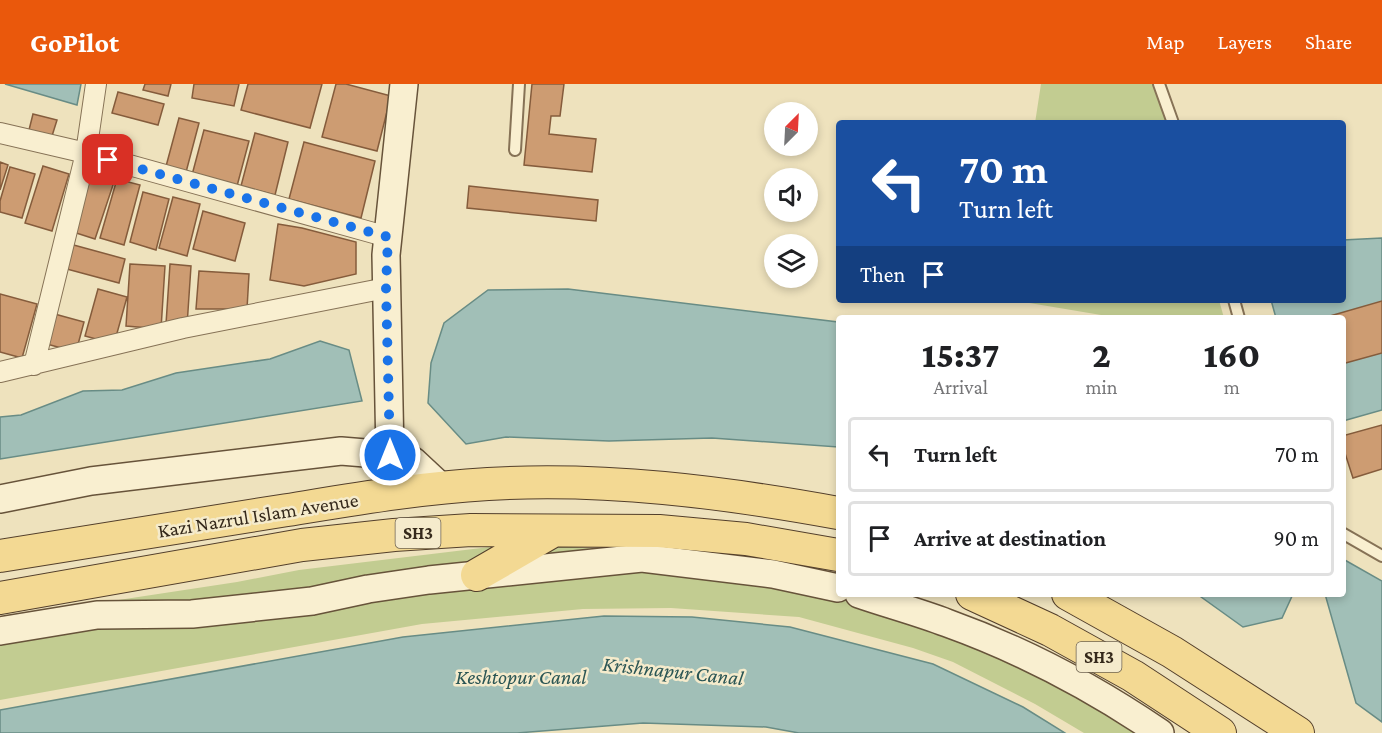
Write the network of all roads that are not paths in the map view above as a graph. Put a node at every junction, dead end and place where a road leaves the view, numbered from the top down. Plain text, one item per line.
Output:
1 (96, 84) edge
2 (519, 84) edge
3 (1159, 84) edge
4 (400, 85) edge
5 (1172, 120) edge
6 (0, 133) edge
7 (515, 150) dead end
8 (86, 153) junction
9 (388, 237) junction
10 (386, 288) junction
11 (34, 365) junction
12 (0, 372) edge
13 (390, 455) junction
14 (442, 488) junction
15 (0, 499) edge
16 (836, 513) edge
17 (554, 530) junction
18 (1346, 535) edge
19 (836, 555) edge
20 (0, 556) edge
21 (1382, 556) edge
22 (477, 575) junction
23 (836, 588) edge
24 (868, 597) edge
25 (978, 597) edge
26 (1073, 597) edge
27 (0, 598) edge
28 (0, 631) edge
29 (1160, 733) edge
30 (1220, 733) edge
31 (1298, 733) edge

1 - 8 street
2 - 7 lane
3 - 5 lane
4 - 9 street
6 - 8 street
8 - 9 street
8 - 11 street
9 - 10 street
10 - 11 street
10 - 13 street
11 - 12 street
13 - 14 street
13 - 15 street
14 - 16 main road, Kazi Nazrul Islam Avenue / SH3
14 - 20 main road, Kazi Nazrul Islam Avenue / SH3
17 - 19 main road, Kazi Nazrul Islam Avenue / SH3
17 - 22 main road
17 - 27 main road, Kazi Nazrul Islam Avenue / SH3
18 - 21 lane
22 - 23 street
22 - 28 street
24 - 29 street
25 - 30 main road, SH3
26 - 31 main road, SH3

